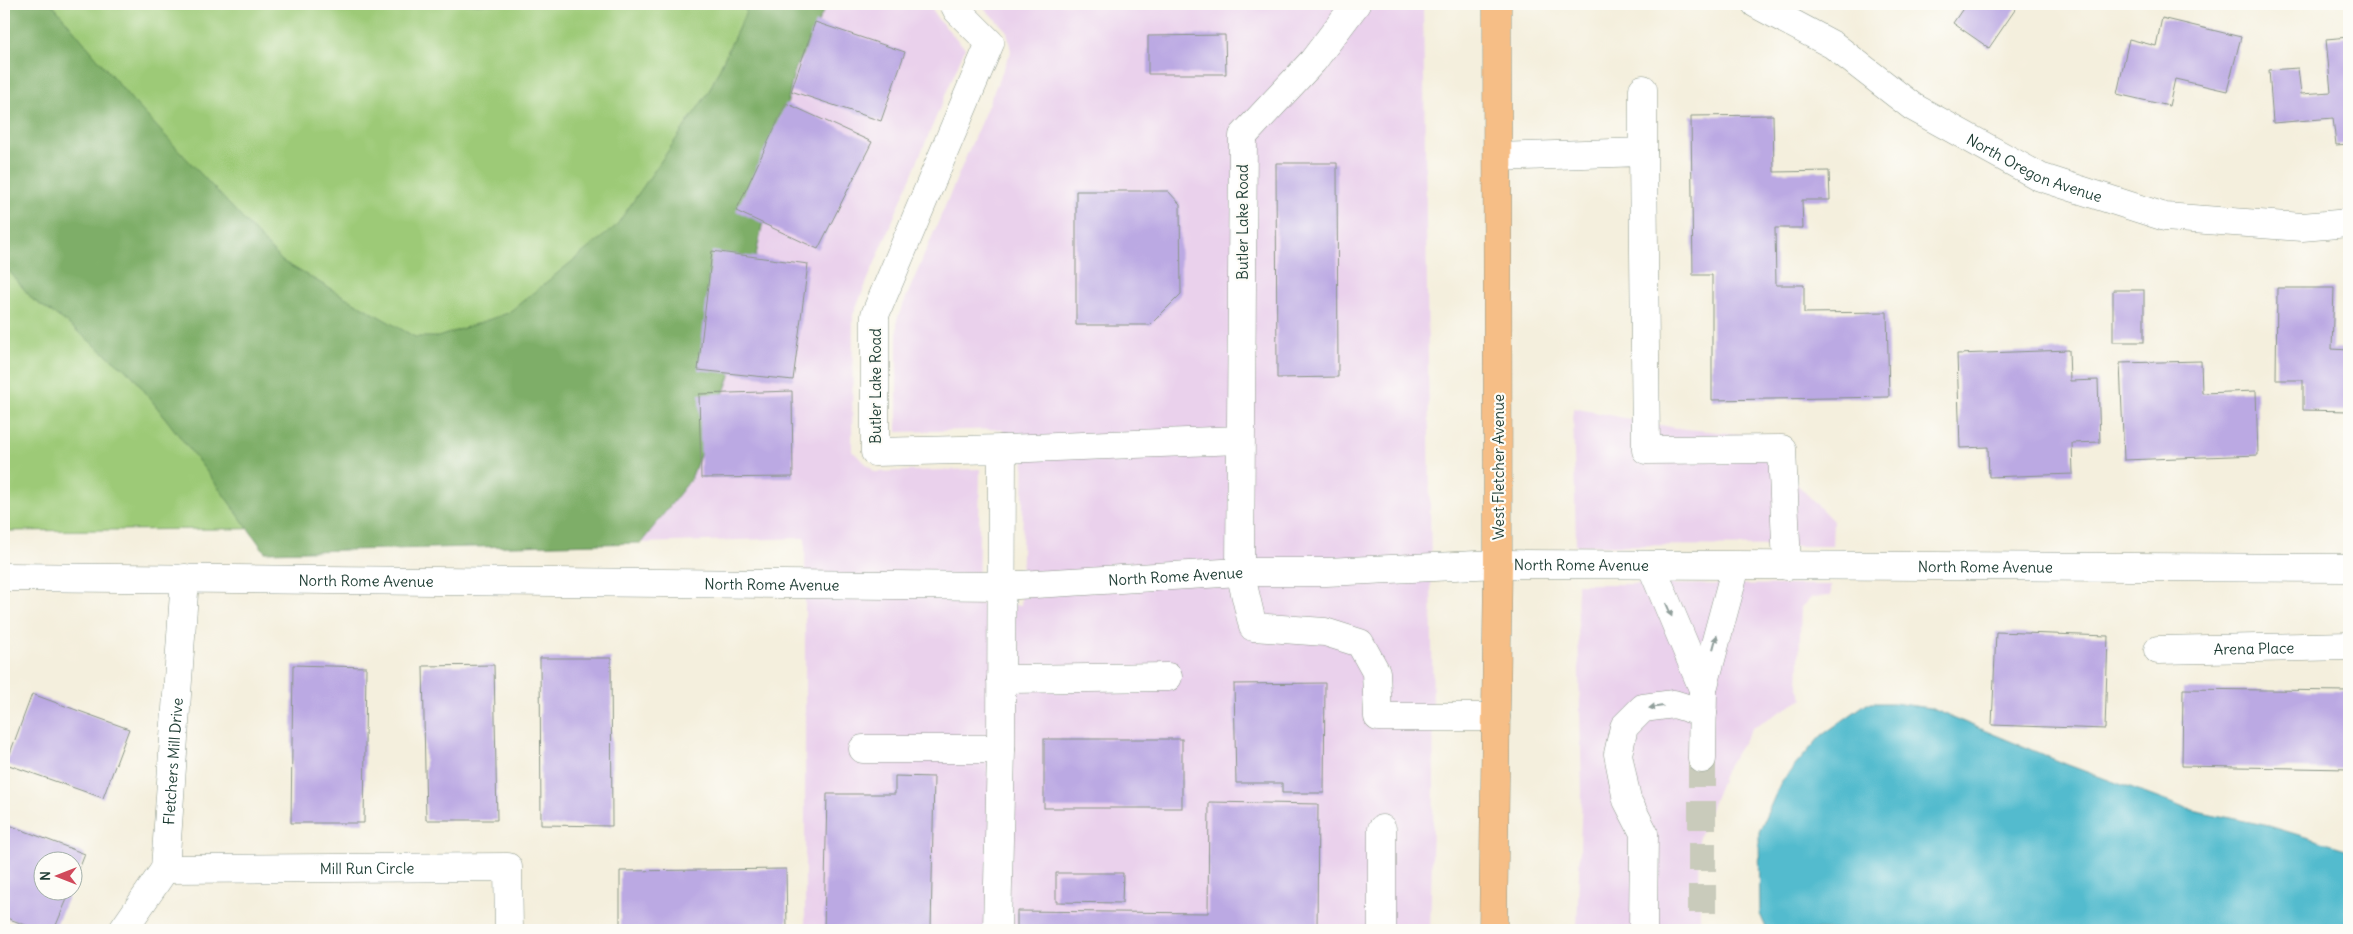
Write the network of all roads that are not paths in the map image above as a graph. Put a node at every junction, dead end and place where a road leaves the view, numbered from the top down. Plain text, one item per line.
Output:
1 (954, 4) edge
2 (1356, 4) edge
3 (1497, 4) edge
4 (1756, 4) edge
5 (1642, 89) dead end
6 (1643, 152) junction
7 (1498, 157) junction
8 (2349, 223) edge
9 (1240, 440) junction
10 (1002, 449) junction
11 (1498, 564) junction
12 (1651, 565) junction
13 (1736, 566) junction
14 (1787, 566) junction
15 (2349, 568) edge
16 (1240, 572) junction
17 (4, 577) edge
18 (185, 578) junction
19 (1000, 586) junction
20 (2349, 646) edge
21 (2158, 650) dead end
22 (1168, 677) dead end
23 (1001, 679) junction
24 (1703, 701) junction
25 (1496, 717) junction
26 (863, 749) dead end
27 (1001, 749) junction
28 (1702, 759) tunnel mouth
29 (1382, 829) dead end
30 (165, 869) junction
31 (123, 930) edge
32 (509, 930) edge
33 (997, 930) edge
34 (1382, 930) edge
35 (1493, 930) edge
36 (1643, 930) edge

1 - 10 street, Butler Lake Road
2 - 9 street, Butler Lake Road
3 - 7 main road, West Fletcher Avenue
4 - 8 street, North Oregon Avenue
5 - 6 street
6 - 7 street
6 - 14 street
7 - 11 main road, West Fletcher Avenue
9 - 10 street
9 - 16 street, Butler Lake Road
10 - 19 street
11 - 12 street, North Rome Avenue
11 - 16 street, North Rome Avenue
11 - 25 main road, West Fletcher Avenue
12 - 13 street, North Rome Avenue
12 -> 24 street
13 - 14 street, North Rome Avenue
24 -> 13 street
14 - 15 street, North Rome Avenue
16 - 19 street, North Rome Avenue
16 - 25 street, Butler Lake Road
17 - 18 street, North Rome Avenue
18 - 19 street, North Rome Avenue
18 - 30 street, Fletchers Mill Drive
19 - 23 street
20 - 21 street, Arena Place
22 - 23 street
23 - 27 street
24 - 28 street
24 -> 36 street
25 - 35 main road, West Fletcher Avenue
26 - 27 street
27 - 33 street
29 - 34 street
30 - 31 street
30 - 32 street, Mill Run Circle

